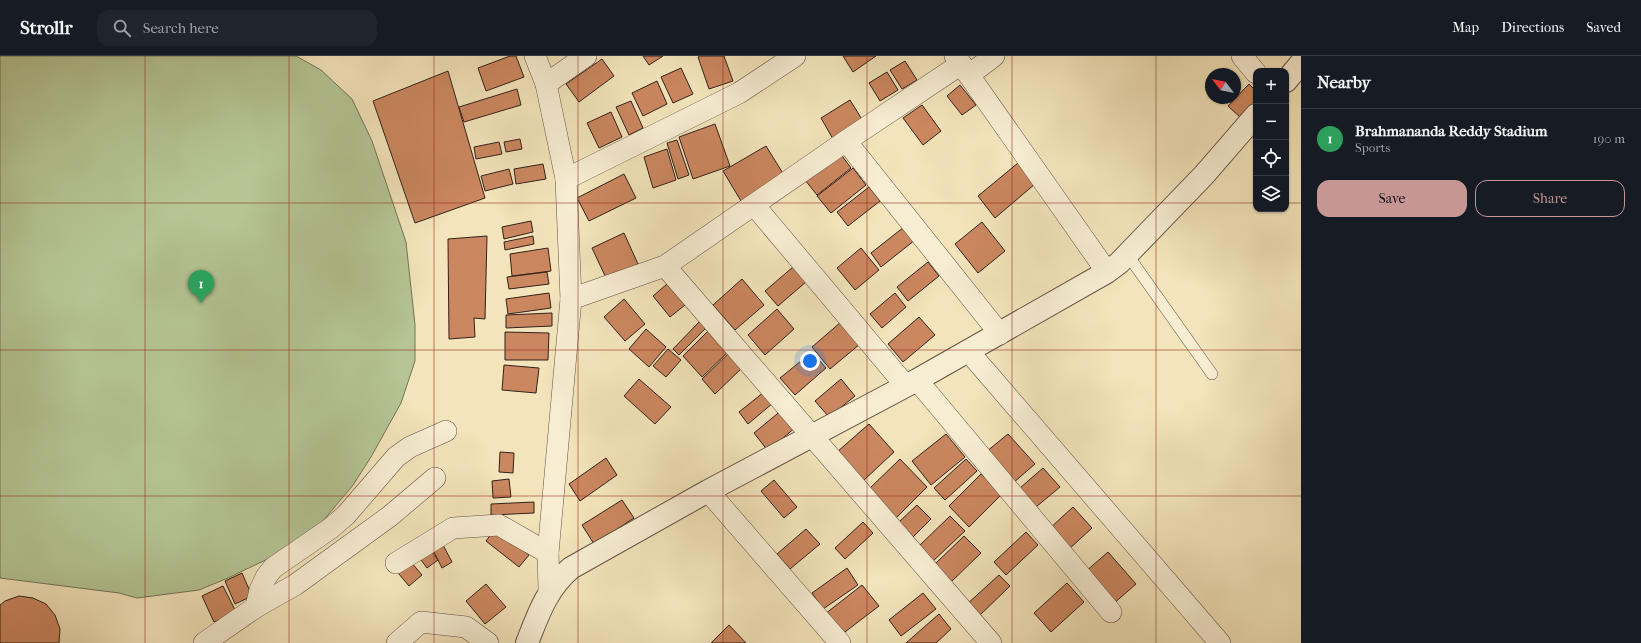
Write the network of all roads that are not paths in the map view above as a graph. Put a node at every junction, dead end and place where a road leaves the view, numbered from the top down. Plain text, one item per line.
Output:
1 (535, 56) edge
2 (586, 56) edge
3 (795, 56) edge
4 (994, 56) edge
5 (1242, 56) edge
6 (1301, 63) edge
7 (962, 65) edge
8 (1253, 69) edge
9 (1289, 77) edge
10 (546, 84) junction
11 (1253, 119) edge
12 (846, 141) junction
13 (566, 179) junction
14 (754, 205) junction
15 (1127, 254) junction
16 (665, 266) junction
17 (1107, 272) junction
18 (571, 299) junction
19 (1000, 334) junction
20 (968, 352) junction
21 (1212, 374) dead end
22 (912, 383) junction
23 (446, 430) dead end
24 (812, 436) junction
25 (436, 478) dead end
26 (708, 490) junction
27 (548, 553) junction
28 (396, 563) dead end
29 (550, 590) junction
30 (256, 608) junction
31 (1111, 612) dead end
32 (204, 643) edge
33 (397, 643) edge
34 (488, 643) edge
35 (527, 643) edge
36 (840, 643) edge
37 (991, 643) edge
38 (1220, 643) edge

1 - 10 street
2 - 10 street
3 - 13 street
4 - 7 street
5 - 8 street
6 - 9 street
7 - 12 street
7 - 17 street
10 - 13 street
11 - 15 street
12 - 14 street
12 - 19 street
13 - 18 street
14 - 16 street
14 - 22 street
15 - 17 street
15 - 21 lane
16 - 18 street
16 - 24 street
17 - 19 street
18 - 27 street
19 - 20 street
20 - 22 street
20 - 38 street
22 - 24 street
22 - 31 street
23 - 30 street
24 - 26 street
24 - 37 street
25 - 30 street
26 - 29 street
26 - 36 street
27 - 28 street
27 - 29 street
29 - 35 street
30 - 32 street
33 - 34 street

